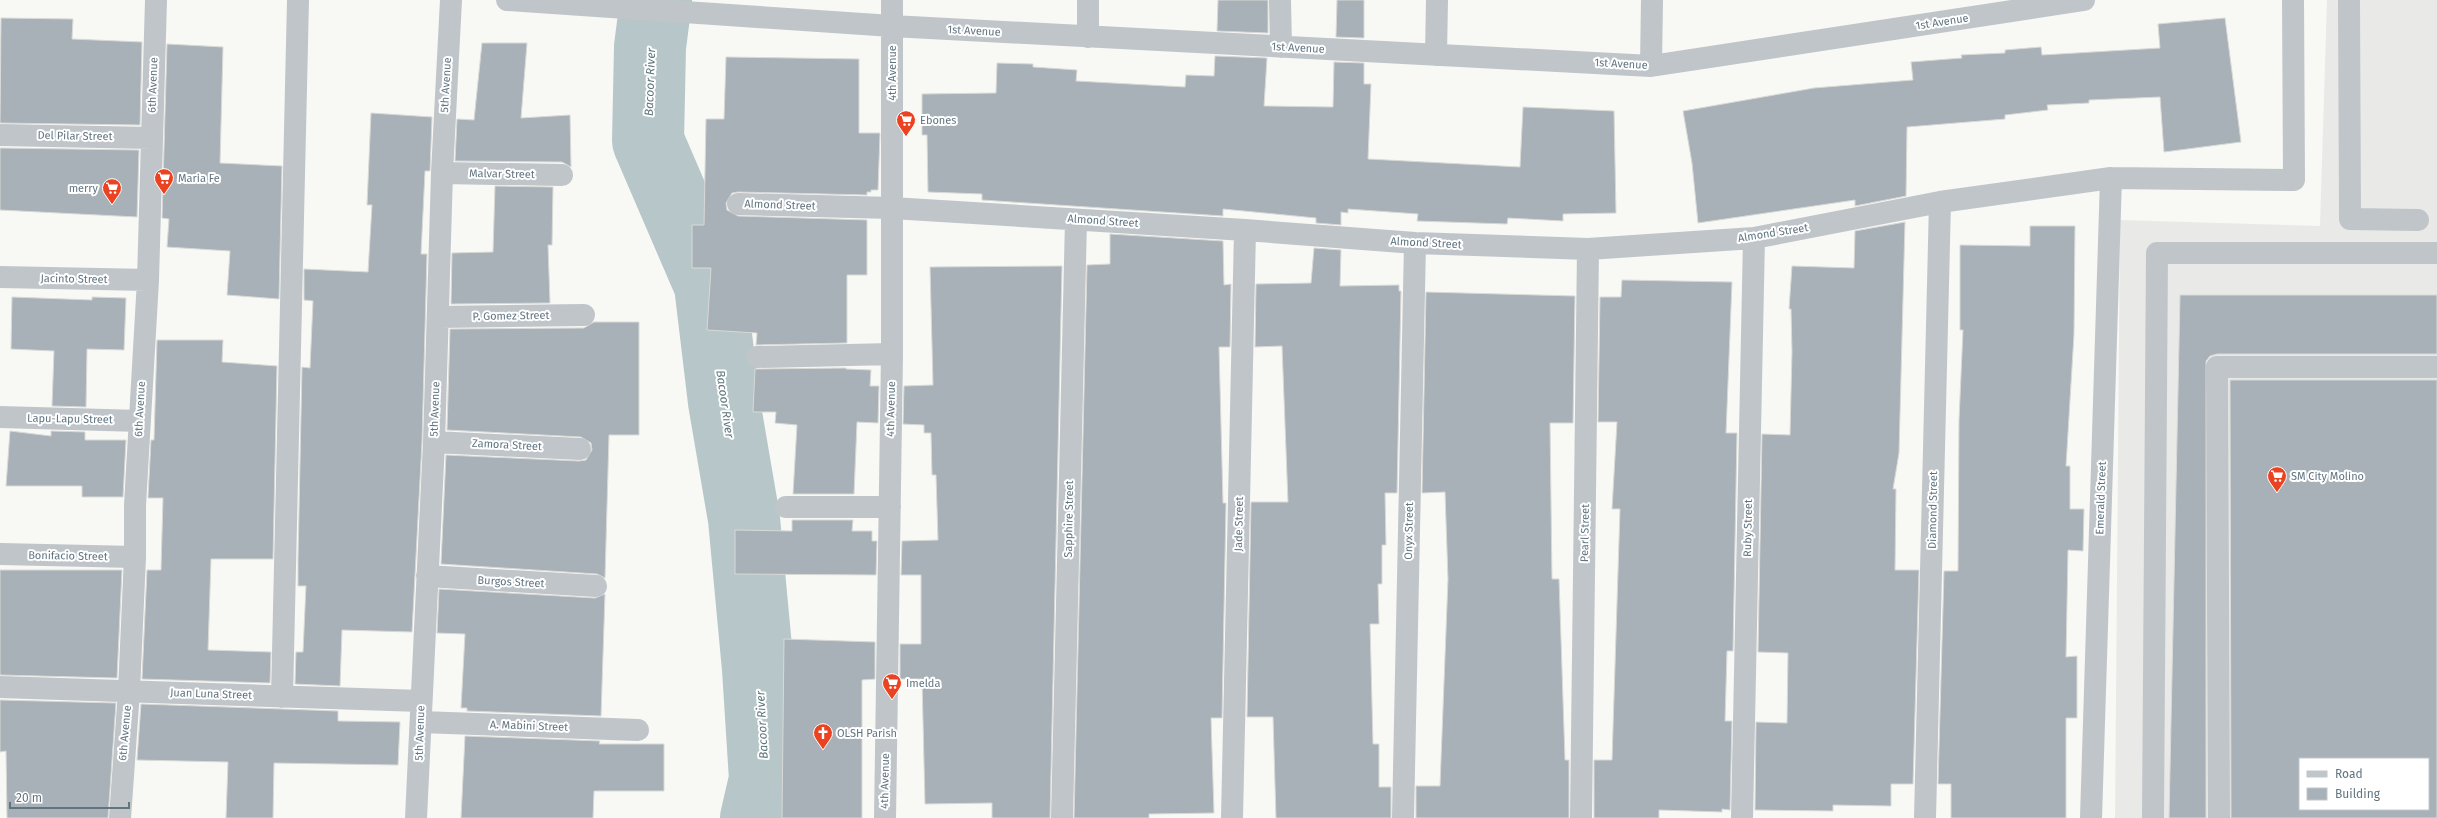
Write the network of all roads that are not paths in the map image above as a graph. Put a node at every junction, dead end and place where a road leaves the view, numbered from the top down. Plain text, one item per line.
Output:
1 (156, 0) edge
2 (298, 0) edge
3 (451, 0) edge
4 (507, 0) edge
5 (892, 0) edge
6 (1088, 0) edge
7 (1280, 0) edge
8 (1437, 0) edge
9 (1652, 0) edge
10 (2084, 0) edge
11 (2294, 0) edge
12 (2349, 0) edge
13 (892, 26) junction
14 (1088, 37) junction
15 (1281, 47) junction
16 (1436, 55) junction
17 (1651, 66) junction
18 (0, 135) edge
19 (151, 138) junction
20 (442, 173) junction
21 (562, 175) dead end
22 (2111, 178) junction
23 (1940, 202) junction
24 (738, 204) dead end
25 (892, 208) junction
26 (1076, 220) junction
27 (2418, 220) dead end
28 (1245, 230) junction
29 (1754, 238) junction
30 (1415, 243) junction
31 (1588, 249) junction
32 (2437, 253) edge
33 (0, 277) edge
34 (148, 280) junction
35 (584, 315) dead end
36 (439, 317) junction
37 (892, 354) junction
38 (757, 357) dead end
39 (2437, 367) edge
40 (0, 417) edge
41 (140, 421) junction
42 (434, 442) junction
43 (580, 449) dead end
44 (786, 507) dead end
45 (890, 507) junction
46 (0, 554) edge
47 (135, 558) junction
48 (427, 576) junction
49 (596, 586) dead end
50 (0, 687) edge
51 (129, 691) junction
52 (282, 697) junction
53 (421, 712) junction
54 (638, 730) dead end
55 (120, 818) edge
56 (416, 818) edge
57 (885, 818) edge
58 (1062, 818) edge
59 (1232, 818) edge
60 (1403, 818) edge
61 (1581, 818) edge
62 (1742, 818) edge
63 (1925, 818) edge
64 (2091, 818) edge
65 (2154, 818) edge
66 (2219, 818) edge

1 - 19 street, 6th Avenue
2 - 52 street
3 - 20 street, 5th Avenue
4 - 13 street, 1st Avenue
5 - 13 street, 4th Avenue
6 - 14 street
7 - 15 street
8 - 16 street
9 - 17 street
10 - 17 street, 1st Avenue
11 - 22 street, Almond Street
12 - 27 street
13 - 14 street, 1st Avenue
13 - 25 street, 4th Avenue
14 - 15 street, 1st Avenue
15 - 16 street, 1st Avenue
16 - 17 street, 1st Avenue
18 - 19 street, Del Pilar Street
19 - 34 street, 6th Avenue
20 - 21 street, Malvar Street
20 - 36 street, 5th Avenue
22 - 23 street, Almond Street
22 - 64 street, Emerald Street
23 - 29 street, Almond Street
23 - 63 street, Diamond Street
24 - 25 street, Almond Street
25 - 26 street, Almond Street
25 - 37 street, 4th Avenue
26 - 28 street, Almond Street
26 - 58 street, Sapphire Street
28 - 30 street, Almond Street
28 - 59 street, Jade Street
29 - 31 street, Almond Street
29 - 62 street, Ruby Street
30 - 31 street, Almond Street
30 - 60 street, Onyx Street
31 - 61 street, Pearl Street
32 - 65 street
33 - 34 street, Jacinto Street
34 - 41 street, 6th Avenue
35 - 36 street, P. Gomez Street
36 - 42 street, 5th Avenue
37 - 38 street
37 - 45 street, 4th Avenue
39 - 66 street
40 - 41 street, Lapu-Lapu Street
41 - 47 street, 6th Avenue
42 - 43 street, Zamora Street
42 - 48 street, 5th Avenue
44 - 45 street
45 - 57 street, 4th Avenue
46 - 47 street, Bonifacio Street
47 - 51 street, 6th Avenue
48 - 49 street, Burgos Street
48 - 53 street, 5th Avenue
50 - 51 street, Juan Luna Street
51 - 52 street, Juan Luna Street
51 - 55 street, 6th Avenue
52 - 53 street, Juan Luna Street
53 - 54 street, A. Mabini Street
53 - 56 street, 5th Avenue

